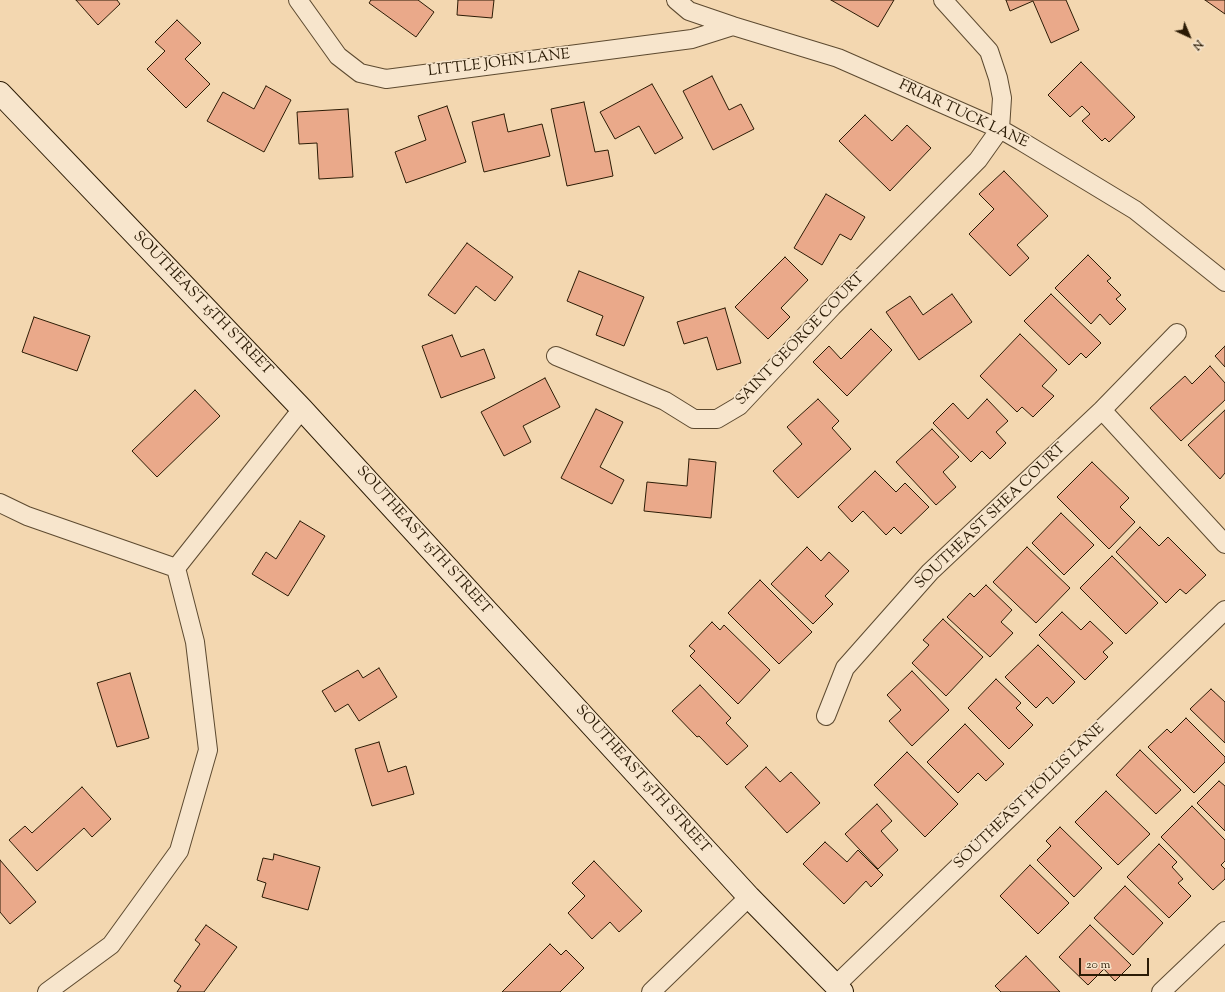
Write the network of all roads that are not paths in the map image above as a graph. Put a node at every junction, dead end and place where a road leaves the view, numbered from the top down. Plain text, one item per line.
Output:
1 (298, 0) edge
2 (676, 0) edge
3 (943, 0) edge
4 (733, 26) junction
5 (0, 93) edge
6 (1000, 129) junction
7 (1225, 282) edge
8 (1177, 333) dead end
9 (556, 356) dead end
10 (302, 409) junction
11 (1102, 410) junction
12 (0, 503) edge
13 (1225, 544) edge
14 (176, 568) junction
15 (1225, 610) edge
16 (826, 716) dead end
17 (749, 897) junction
18 (1225, 930) edge
19 (839, 989) edge
20 (47, 992) edge
21 (651, 992) edge
22 (1161, 992) edge

1 - 4 street, LITTLE JOHN LANE
2 - 4 street, FRIAR TUCK LANE
3 - 6 street
4 - 6 street, FRIAR TUCK LANE
5 - 10 main road, SOUTHEAST 15TH STREET
6 - 7 street, FRIAR TUCK LANE
6 - 9 street, SAINT GEORGE COURT
8 - 11 street, SOUTHEAST SHEA COURT
10 - 14 street
10 - 17 main road, SOUTHEAST 15TH STREET
11 - 13 street
11 - 16 street, SOUTHEAST SHEA COURT
12 - 14 street
14 - 20 street
15 - 19 street, SOUTHEAST HOLLIS LANE
17 - 19 main road, SOUTHEAST 15TH STREET
17 - 21 street
18 - 22 street

